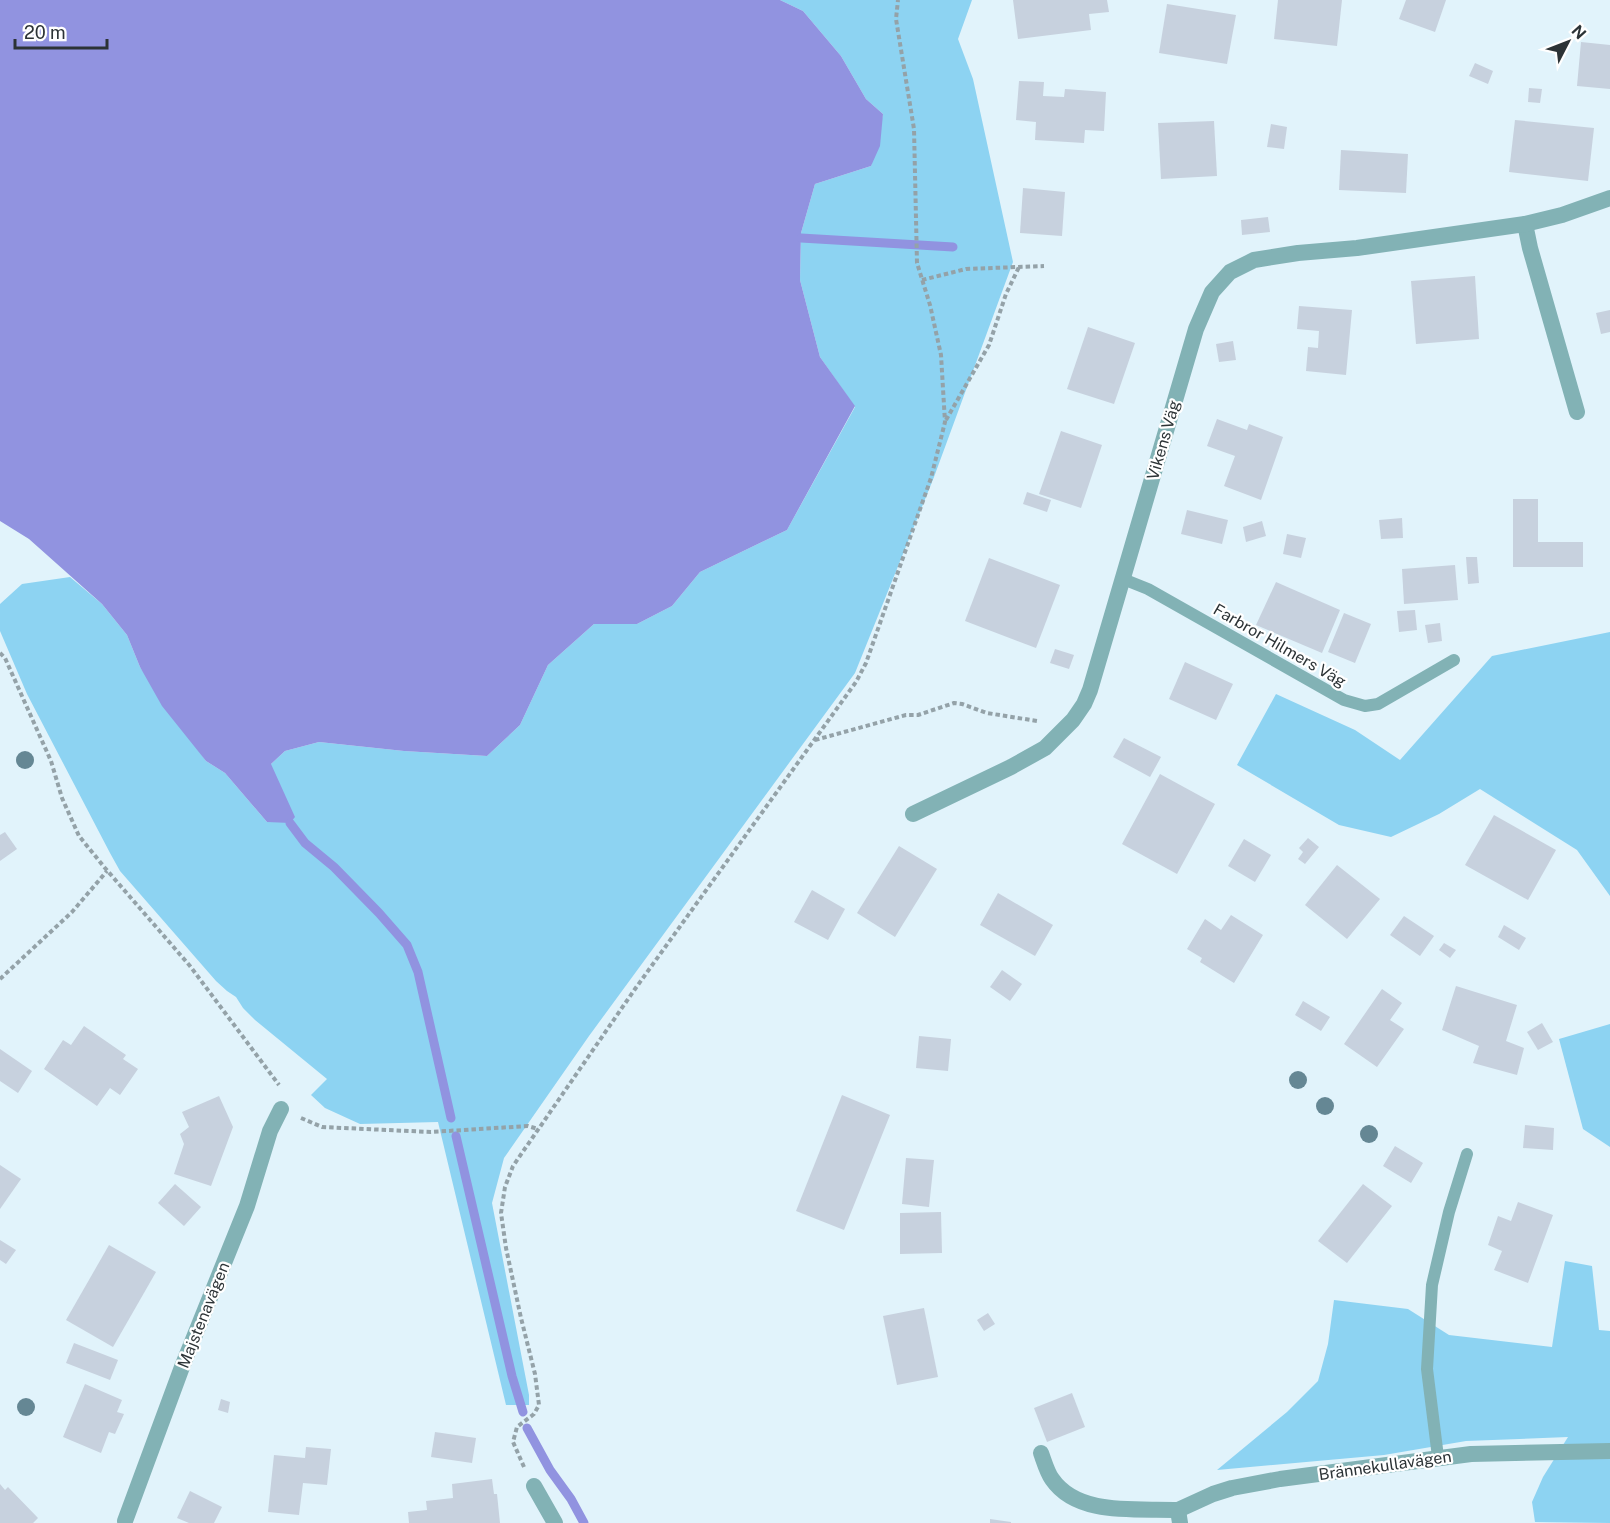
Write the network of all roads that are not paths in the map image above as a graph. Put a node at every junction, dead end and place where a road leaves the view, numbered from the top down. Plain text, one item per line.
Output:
1 (1610, 198) edge
2 (1525, 224) junction
3 (1577, 412) dead end
4 (1123, 579) junction
5 (1454, 660) dead end
6 (913, 814) dead end
7 (280, 1109) road end
8 (1467, 1154) dead end
9 (1610, 1451) edge
10 (1041, 1453) dead end
11 (1438, 1457) junction
12 (534, 1486) road end
13 (1179, 1517) edge
14 (126, 1522) edge
15 (555, 1523) edge

1 - 2 street, Vikens Väg
2 - 3 street
2 - 4 street, Vikens Väg
4 - 5 lane, Farbror Hilmers Väg
4 - 6 street, Vikens Väg
7 - 14 street, Majstenavägen
8 - 11 lane
9 - 11 street, Brännekullavägen
10 - 13 street
11 - 13 street, Brännekullavägen
12 - 15 street

